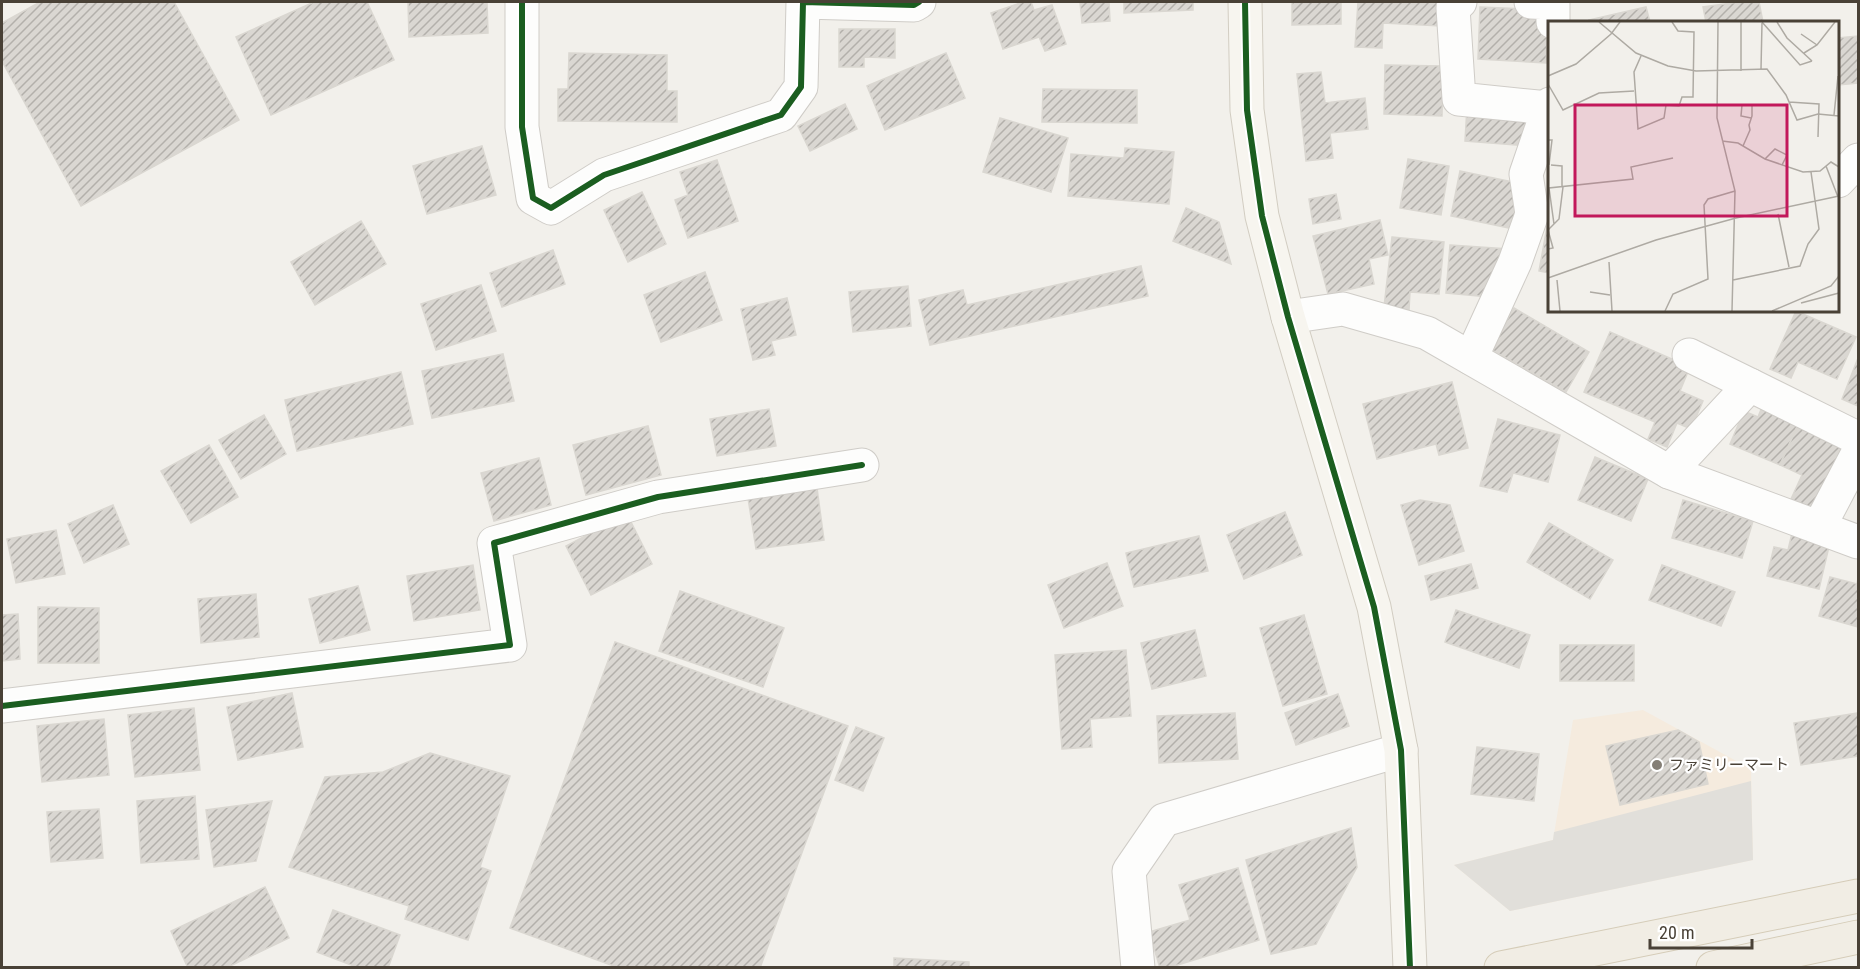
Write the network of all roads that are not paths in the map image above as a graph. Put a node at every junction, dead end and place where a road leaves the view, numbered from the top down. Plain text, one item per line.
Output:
1 (522, 2) edge
2 (919, 2) edge
3 (1245, 2) edge
4 (1460, 2) edge
5 (1532, 2) edge
6 (1552, 21) edge
7 (1548, 106) edge
8 (1548, 109) edge
9 (1858, 160) edge
10 (1839, 181) edge
11 (1288, 317) junction
12 (1689, 355) dead end
13 (1471, 358) junction
14 (1750, 385) junction
15 (1858, 446) edge
16 (1858, 453) edge
17 (862, 465) dead end
18 (1669, 472) junction
19 (1819, 527) junction
20 (1858, 542) edge
21 (2, 706) edge
22 (1401, 750) junction
23 (1858, 896) edge
24 (1858, 937) edge
25 (1781, 961) edge
26 (1138, 968) edge
27 (1410, 968) edge
28 (1500, 968) edge
29 (1713, 968) edge

1 - 2 street
3 - 11 street
4 - 7 street
5 - 6 street
8 - 13 street
9 - 10 street
11 - 13 street
11 - 22 street
12 - 14 street
13 - 18 street
14 - 15 street
14 - 18 street
16 - 19 street
17 - 21 street
18 - 19 street
19 - 20 street
22 - 26 street
22 - 27 street
23 - 28 main road
24 - 25 main road
25 - 29 main road

